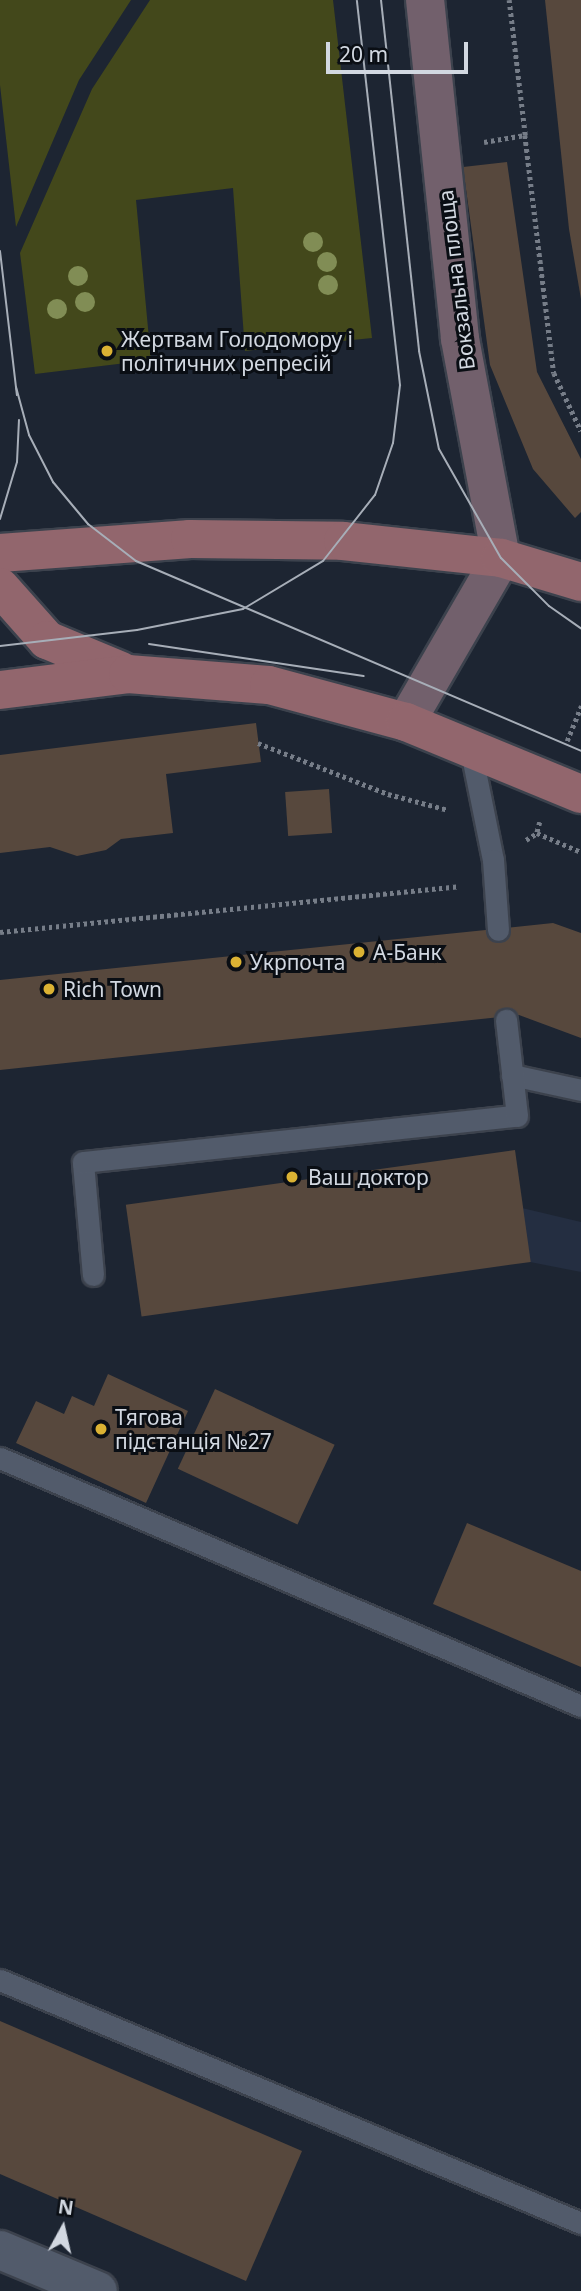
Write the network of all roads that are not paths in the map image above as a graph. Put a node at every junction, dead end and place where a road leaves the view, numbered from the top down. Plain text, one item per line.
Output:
1 (425, 0) edge
2 (0, 553) edge
3 (501, 558) junction
4 (581, 582) edge
5 (0, 587) edge
6 (128, 674) junction
7 (0, 690) edge
8 (406, 722) junction
9 (470, 746) junction
10 (581, 794) edge
11 (498, 930) dead end
12 (506, 1020) dead end
13 (512, 1074) junction
14 (581, 1090) edge
15 (93, 1275) dead end
16 (0, 1458) edge
17 (581, 1706) edge
18 (0, 1980) edge
19 (581, 2223) edge
20 (0, 2250) edge
21 (98, 2291) edge

1 - 3 street, Вокзальна площа
2 - 3 main road
3 - 4 main road
3 - 8 street
5 - 6 main road
6 - 7 main road
6 - 8 main road
8 - 9 main road
9 - 10 main road
9 - 11 lane
12 - 13 lane
13 - 14 lane
13 - 15 lane
16 - 17 lane
18 - 19 lane
20 - 21 street

